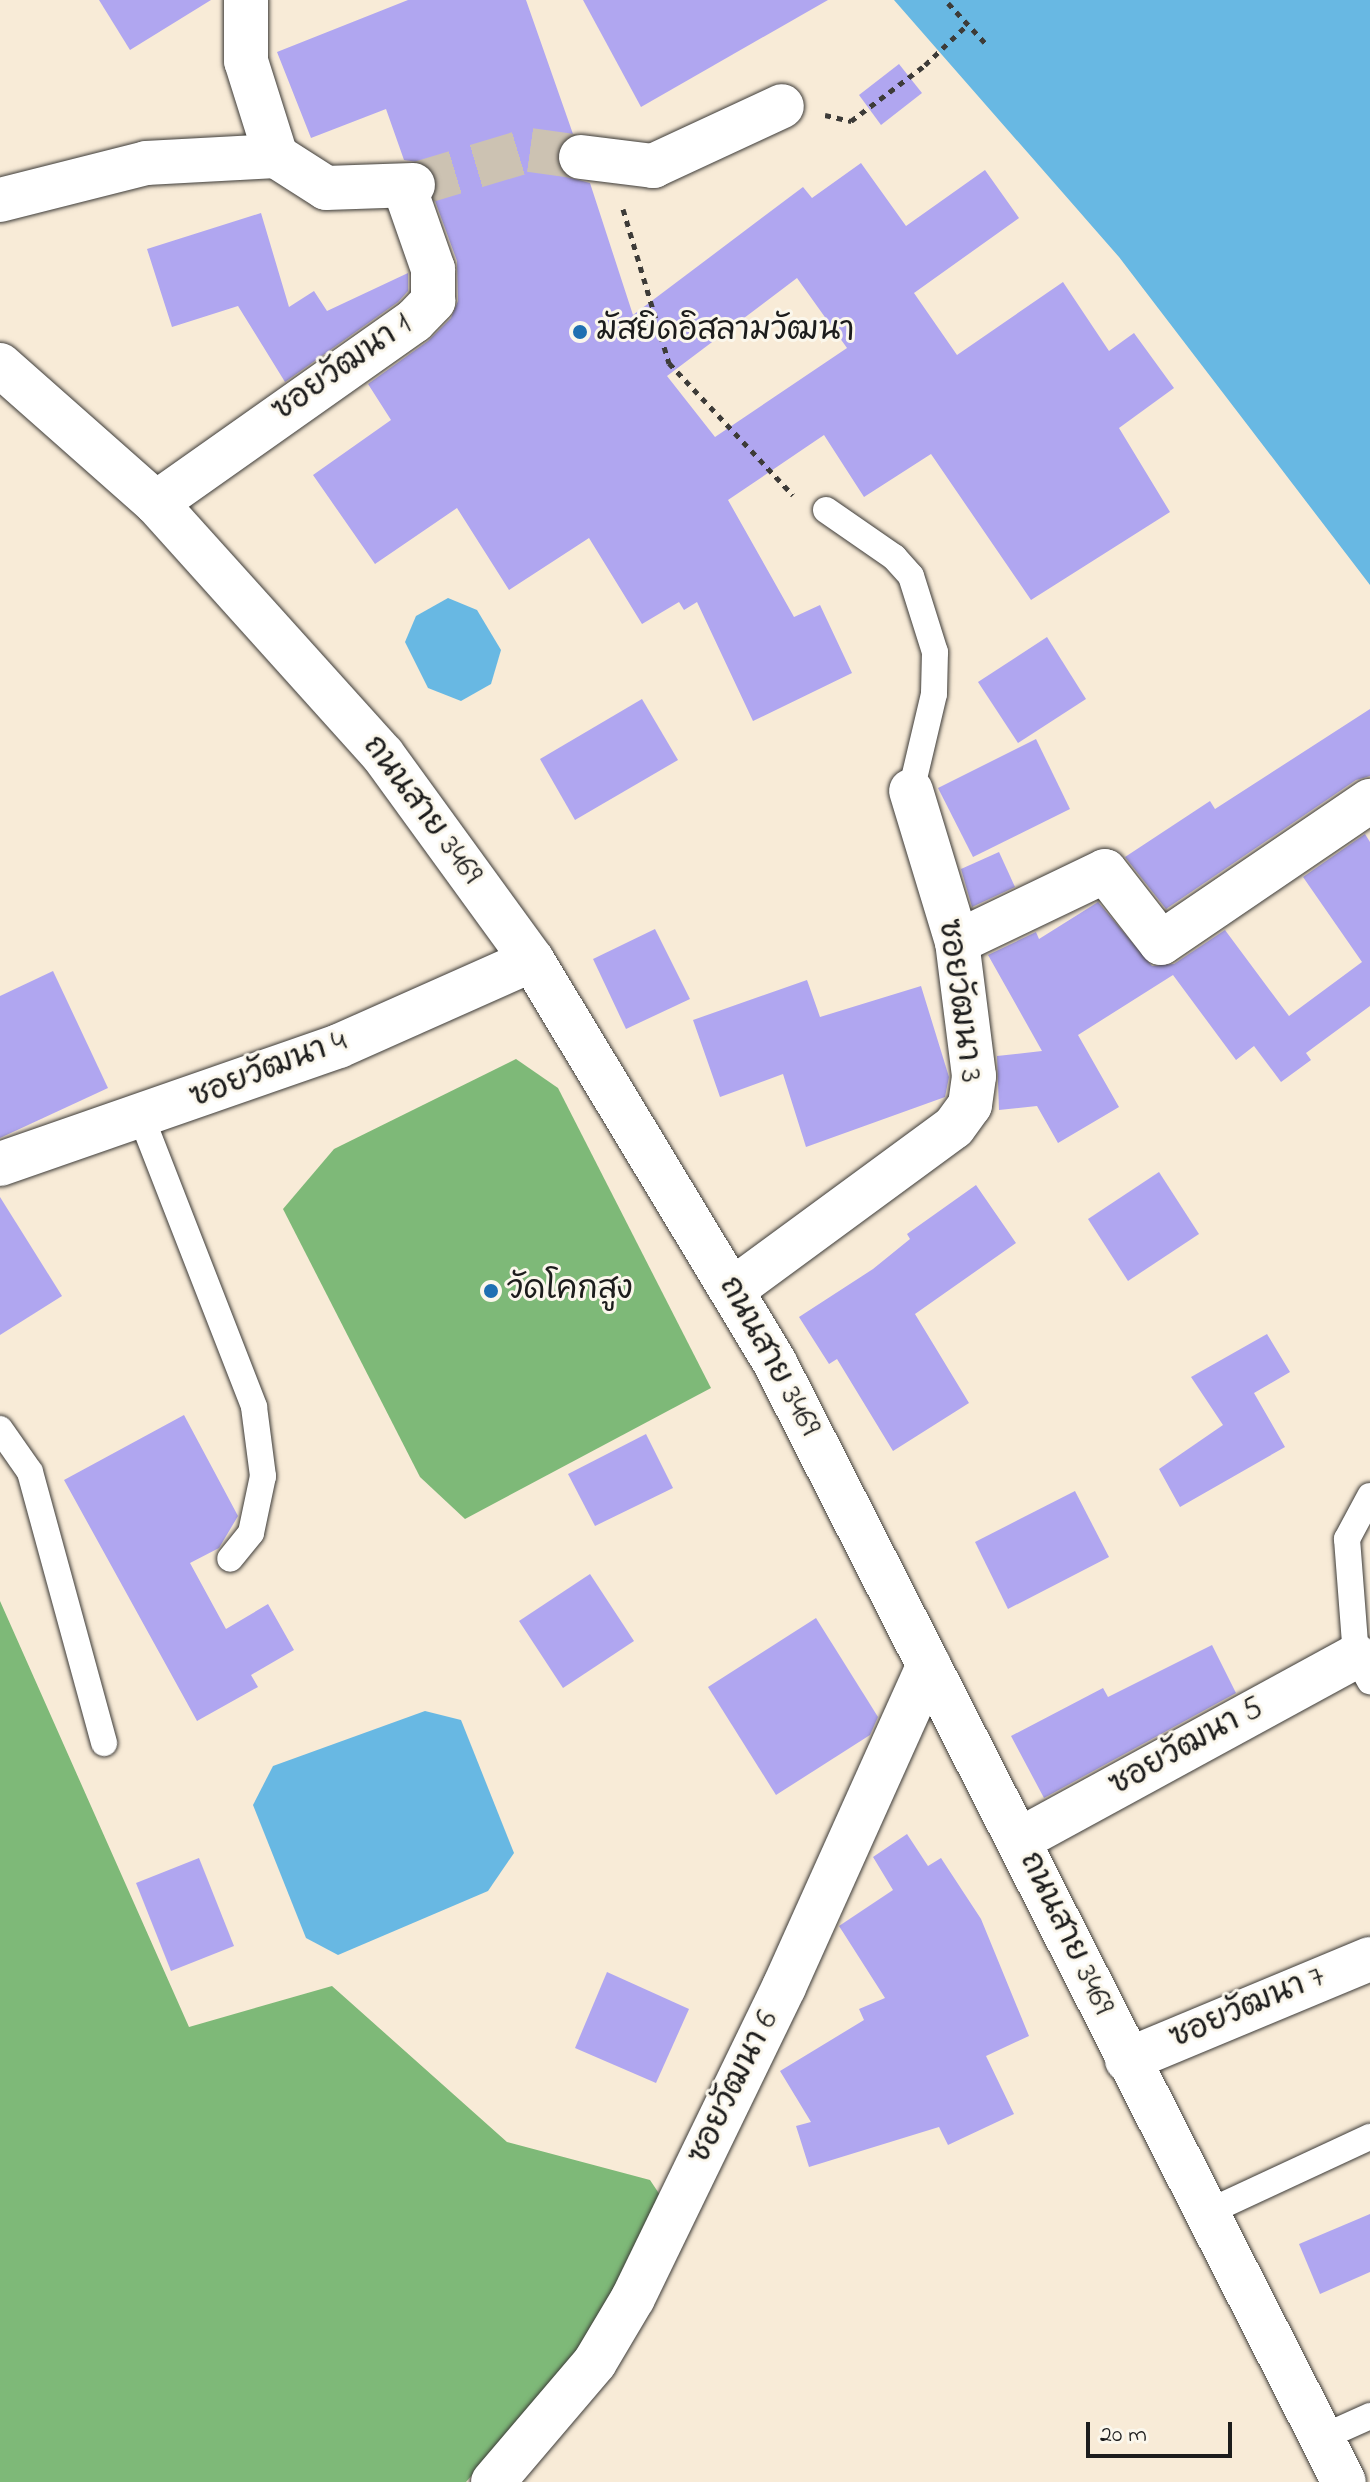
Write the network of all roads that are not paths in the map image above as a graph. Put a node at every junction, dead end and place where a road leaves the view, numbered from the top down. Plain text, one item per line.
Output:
1 (246, 0) edge
2 (782, 106) road end
3 (276, 156) junction
4 (596, 160) tunnel mouth
5 (0, 200) edge
6 (0, 365) edge
7 (156, 503) junction
8 (826, 510) road end
9 (911, 791) joint
10 (1370, 801) edge
11 (957, 942) junction
12 (532, 960) junction
13 (142, 1119) junction
14 (0, 1164) edge
15 (732, 1290) junction
16 (0, 1429) edge
17 (1370, 1496) edge
18 (230, 1559) dead end
19 (929, 1665) junction
20 (1363, 1668) edge
21 (104, 1743) dead end
22 (1019, 1840) junction
23 (1370, 1959) edge
24 (1127, 2060) junction
25 (1370, 2137) edge
26 (1206, 2213) junction
27 (1370, 2416) edge
28 (1321, 2438) junction
29 (493, 2482) edge
30 (1344, 2482) edge

1 - 3 street
2 - 4 street
3 - 5 street
3 - 7 street, ซอยวัฒนา 1
6 - 7 street, ถนนสาย 3469
7 - 12 street, ถนนสาย 3469
8 - 9 lane
9 - 11 street, ซอยวัฒนา 3
10 - 11 street
11 - 15 street, ซอยวัฒนา 3
12 - 13 street, ซอยวัฒนา 4
12 - 15 street, ถนนสาย 3469
13 - 14 street, ซอยวัฒนา 4
13 - 18 lane
15 - 19 street, ถนนสาย 3469
16 - 21 lane
17 - 20 lane
19 - 22 street, ถนนสาย 3469
19 - 29 street, ซอยวัฒนา 6
20 - 22 street, ซอยวัฒนา 5
22 - 24 street, ถนนสาย 3469
23 - 24 street, ซอยวัฒนา 7
24 - 26 street, ถนนสาย 3469
25 - 26 lane
26 - 28 street, ถนนสาย 3469
27 - 28 lane
28 - 30 street, ถนนสาย 3469

